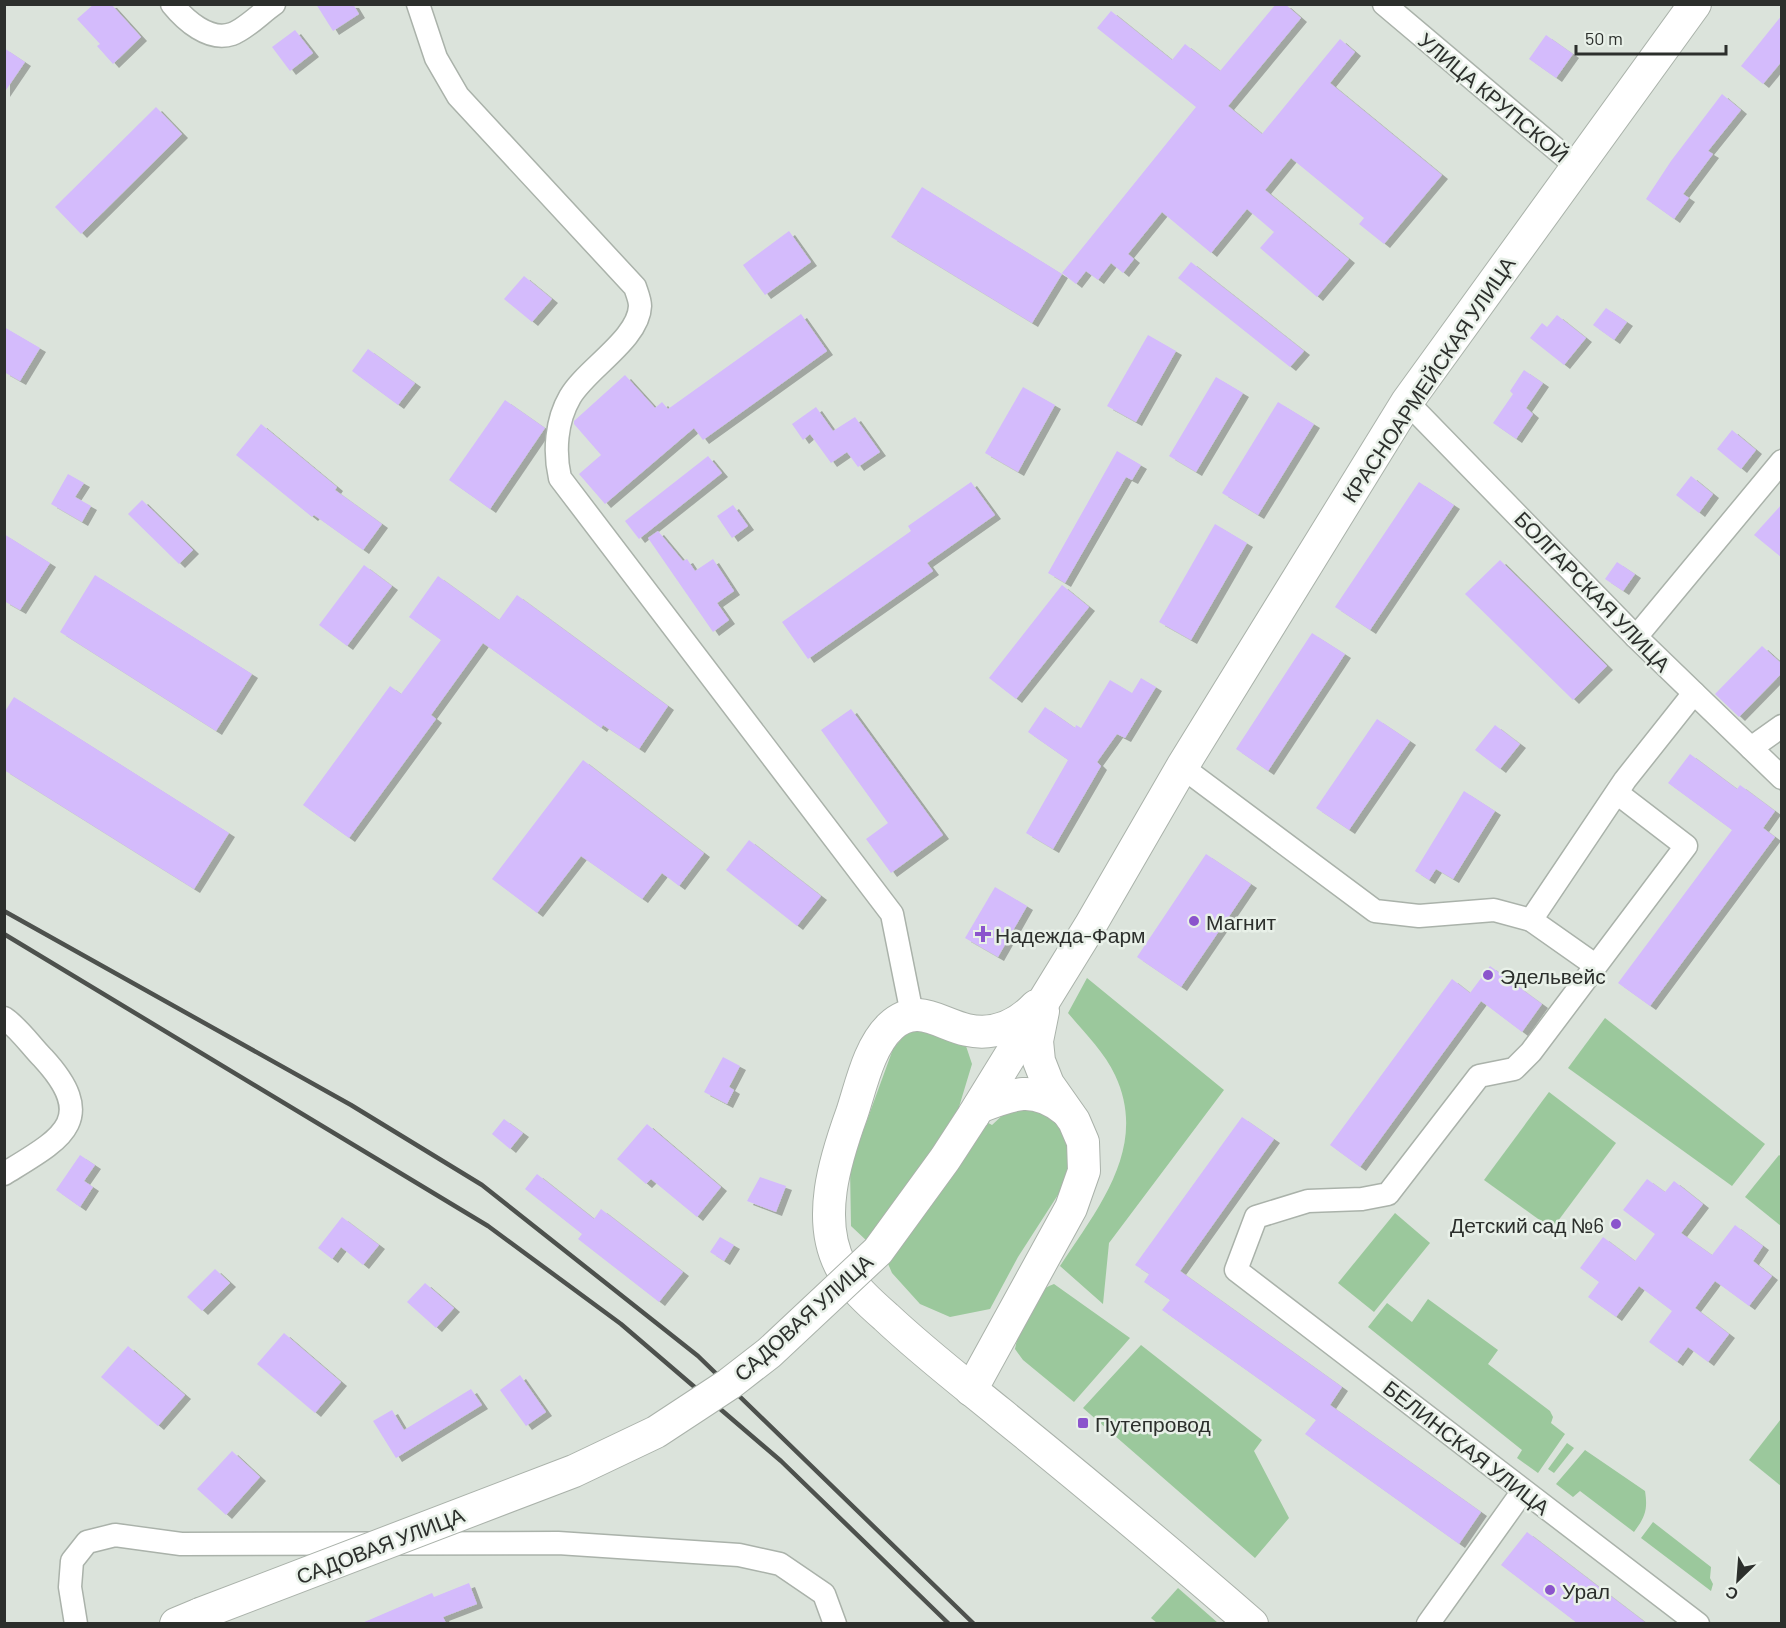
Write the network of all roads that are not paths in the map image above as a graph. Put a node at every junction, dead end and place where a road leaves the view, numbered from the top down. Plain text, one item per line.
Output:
1 (172, 4) edge
2 (274, 4) edge
3 (418, 4) edge
4 (1384, 4) edge
5 (1695, 4) edge
6 (1576, 166) junction
7 (1407, 402) junction
8 (1782, 461) edge
9 (1636, 637) junction
10 (1694, 693) junction
11 (1782, 726) edge
12 (1751, 748) junction
13 (1182, 767) junction
14 (1782, 778) edge
15 (1617, 793) junction
16 (1531, 920) junction
17 (1090, 926) joint
18 (1595, 965) junction
19 (1048, 994) junction
20 (912, 1014) junction
21 (4, 1018) edge
22 (967, 1030) junction
23 (1064, 1109) junction
24 (976, 1111) junction
25 (4, 1174) edge
26 (971, 1390) junction
27 (1523, 1491) junction
28 (188, 1619) edge
29 (76, 1623) edge
30 (835, 1623) edge
31 (1252, 1623) edge
32 (1428, 1623) edge
33 (1698, 1623) edge

1 - 2 street
3 - 20 street
4 - 6 street, УЛИЦА КРУПСКОЙ
5 - 6 main road, КРАСНОАРМЕЙСКАЯ УЛИЦА
6 - 7 main road, КРАСНОАРМЕЙСКАЯ УЛИЦА
7 - 9 street, БОЛГАРСКАЯ УЛИЦА
7 - 13 main road, КРАСНОАРМЕЙСКАЯ УЛИЦА
8 - 9 street
9 - 10 street, БОЛГАРСКАЯ УЛИЦА
10 - 12 street, БОЛГАРСКАЯ УЛИЦА
10 - 15 street
11 - 12 street
12 - 14 street, БОЛГАРСКАЯ УЛИЦА
13 - 16 street
13 - 17 main road, КРАСНОАРМЕЙСКАЯ УЛИЦА
15 - 16 street
15 - 18 street
16 - 18 street
17 - 19 main road, САДОВАЯ УЛИЦА
18 - 27 street, БЕЛИНСКАЯ УЛИЦА
19 - 22 main road
19 - 23 main road
19 - 24 main road, САДОВАЯ УЛИЦА
20 - 22 main road
20 - 26 main road
21 - 25 street
22 - 24 main road
23 - 24 main road
23 - 26 main road
24 - 28 main road, САДОВАЯ УЛИЦА, bridge
26 - 31 main road
27 - 32 street
27 - 33 street, БЕЛИНСКАЯ УЛИЦА
29 - 30 street

